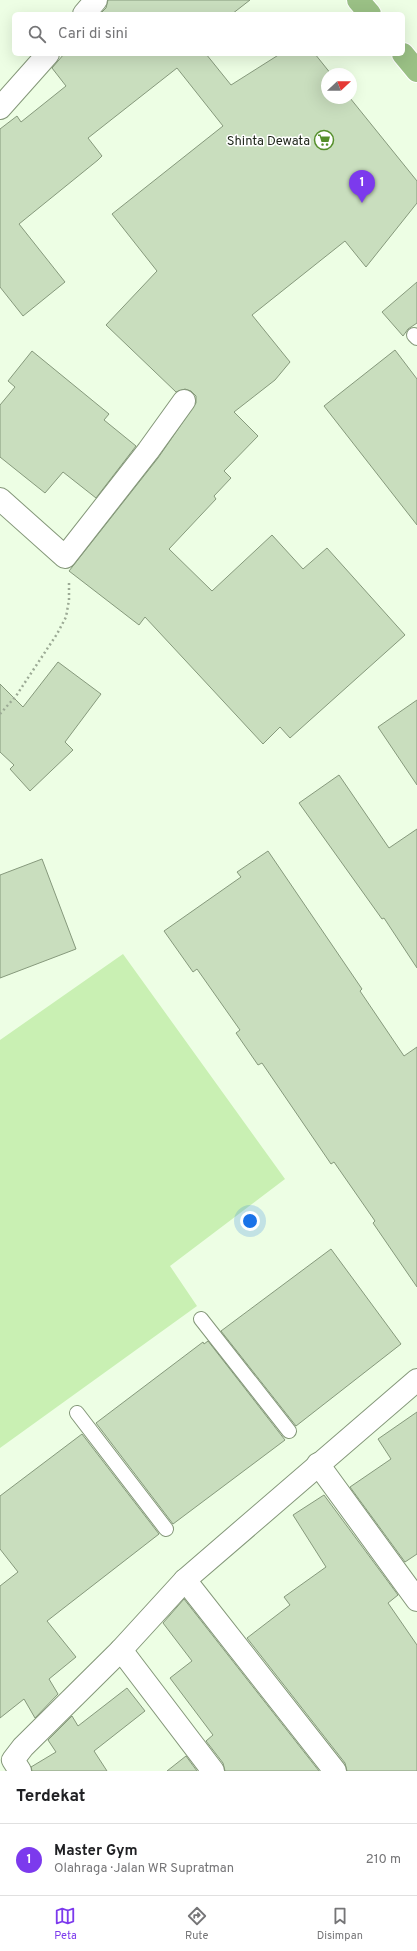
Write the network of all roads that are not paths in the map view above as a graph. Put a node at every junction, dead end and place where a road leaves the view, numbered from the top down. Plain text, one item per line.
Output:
1 (96, 0) edge
2 (358, 0) edge
3 (86, 12) edge
4 (368, 12) edge
5 (46, 56) edge
6 (405, 56) edge
7 (417, 71) edge
8 (0, 108) edge
9 (184, 401) dead end
10 (0, 499) edge
11 (201, 1319) dead end
12 (417, 1380) edge
13 (77, 1413) dead end
14 (289, 1431) dead end
15 (318, 1464) junction
16 (166, 1528) dead end
17 (185, 1580) junction
18 (417, 1600) edge
19 (120, 1650) junction
20 (20, 1771) edge
21 (213, 1771) edge
22 (335, 1771) edge

1 - 3 street
2 - 4 highway
5 - 8 street
6 - 7 highway
9 - 10 street
11 - 14 lane
12 - 15 street
13 - 16 lane
15 - 17 street
15 - 18 street
17 - 19 street
17 - 22 street
19 - 20 street
19 - 21 street

